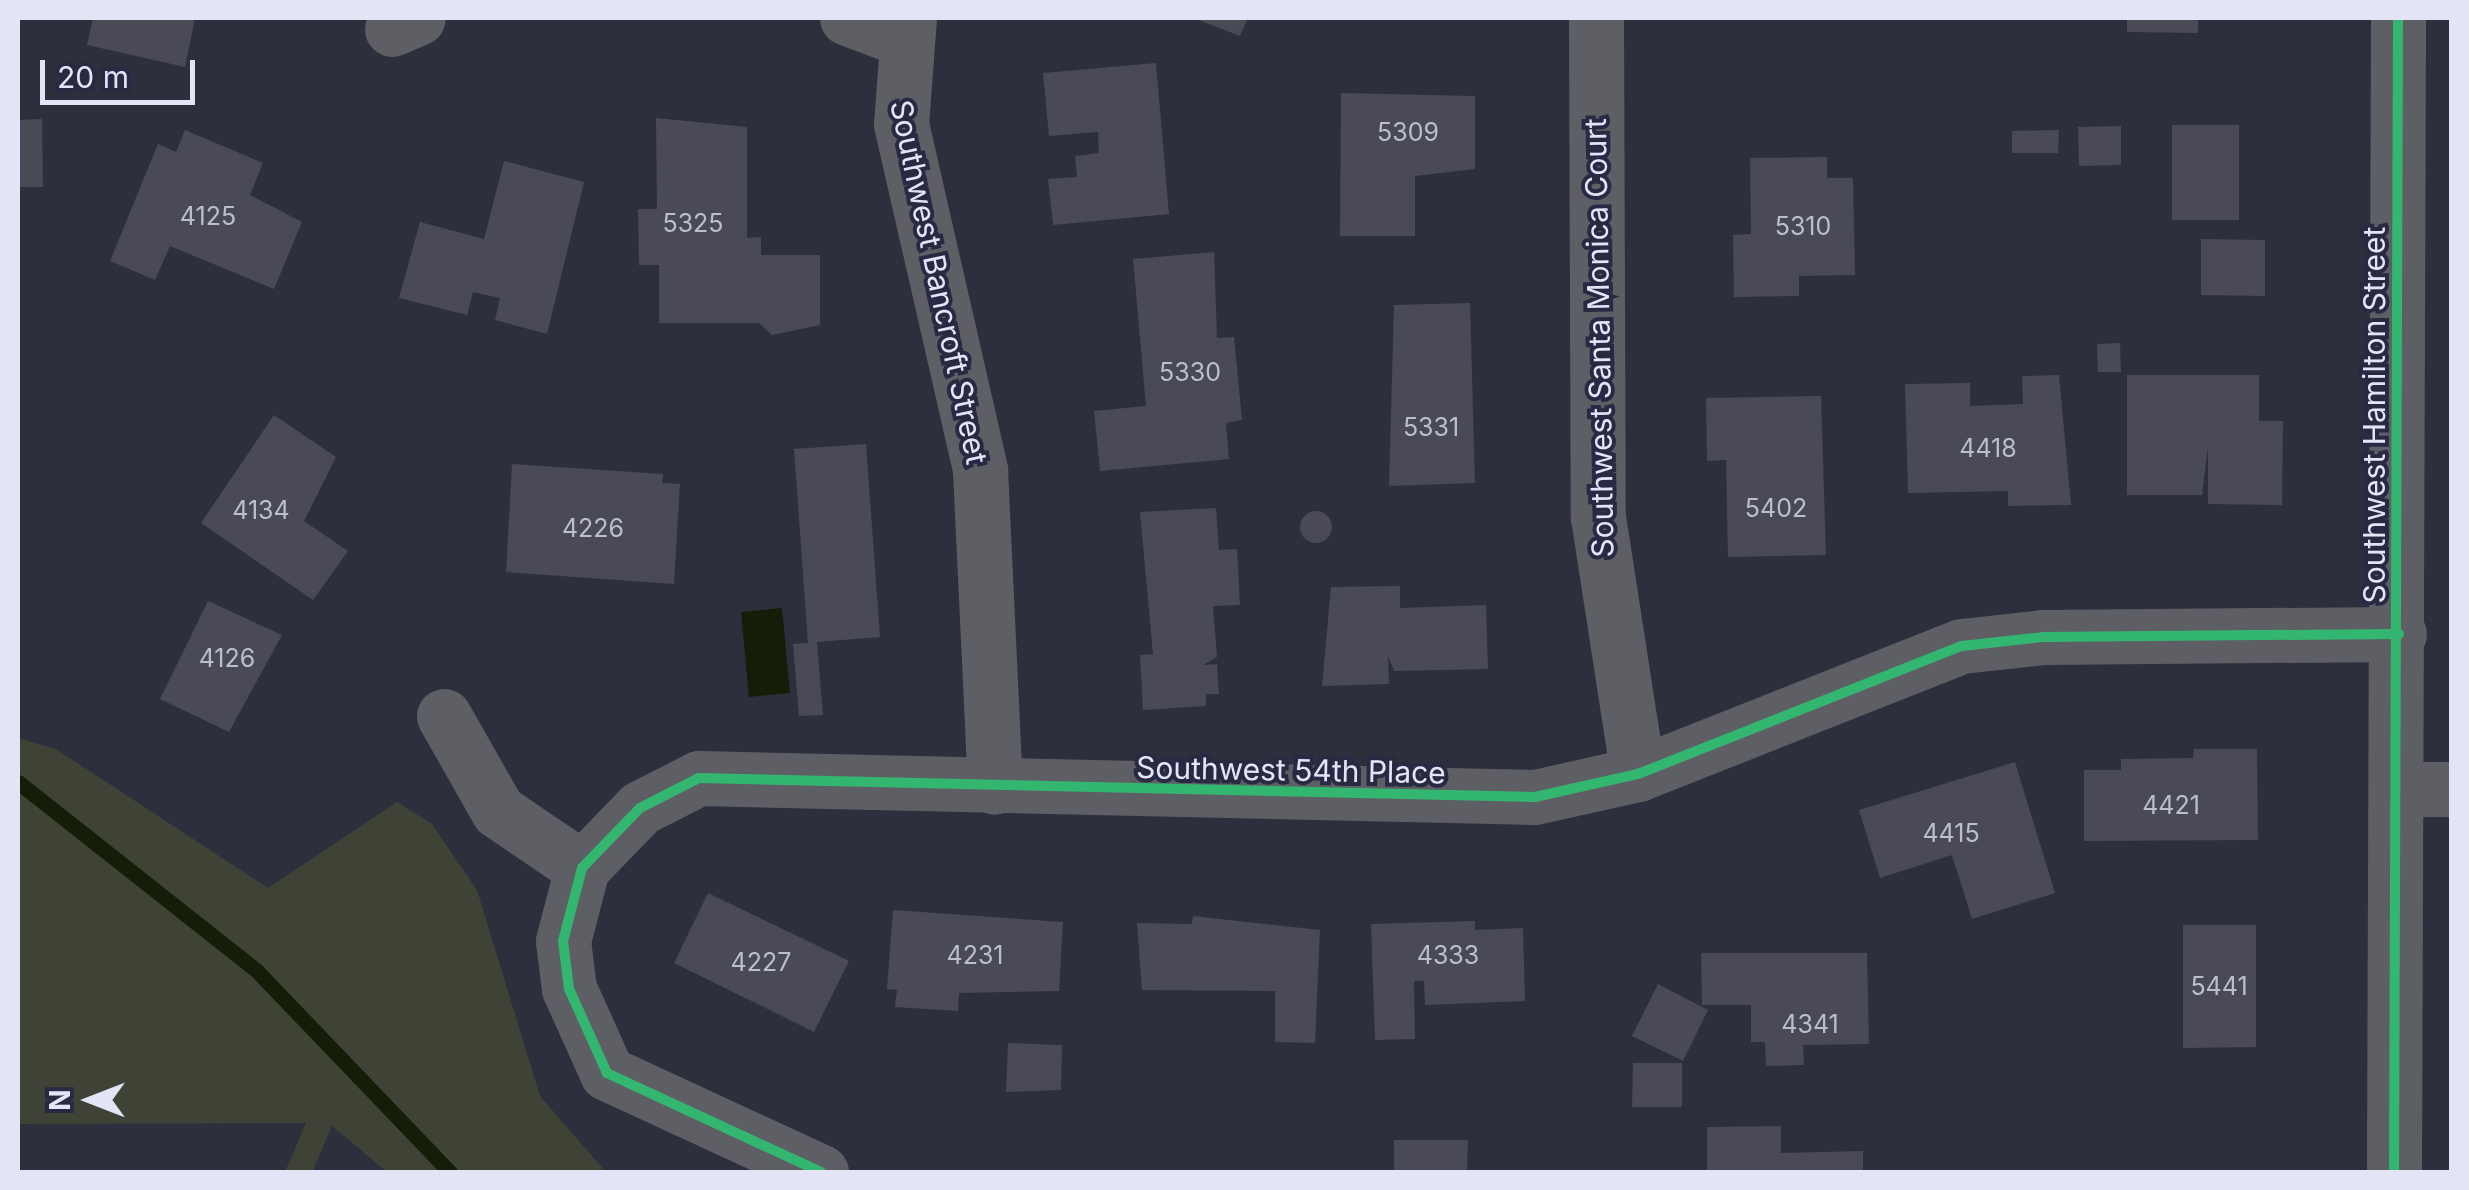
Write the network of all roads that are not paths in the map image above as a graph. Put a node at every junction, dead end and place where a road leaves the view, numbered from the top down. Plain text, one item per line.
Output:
1 (846, 18) edge
2 (1596, 18) edge
3 (2398, 18) edge
4 (905, 28) edge
5 (2399, 634) junction
6 (444, 716) dead end
7 (1638, 774) junction
8 (995, 787) junction
9 (2452, 788) edge
10 (2397, 789) junction
11 (582, 868) junction
12 (822, 1172) edge
13 (2394, 1172) edge

1 - 4 street
2 - 7 street, Southwest Santa Monica Court
3 - 5 street, Southwest Hamilton Street
4 - 8 street, Southwest Bancroft Street
5 - 7 street, Southwest 54th Place
5 - 10 street, Southwest Hamilton Street
6 - 11 street
7 - 8 street, Southwest 54th Place
8 - 11 street, Southwest 54th Place
9 - 10 street
10 - 13 street, Southwest Hamilton Street
11 - 12 street, Southwest 54th Place

